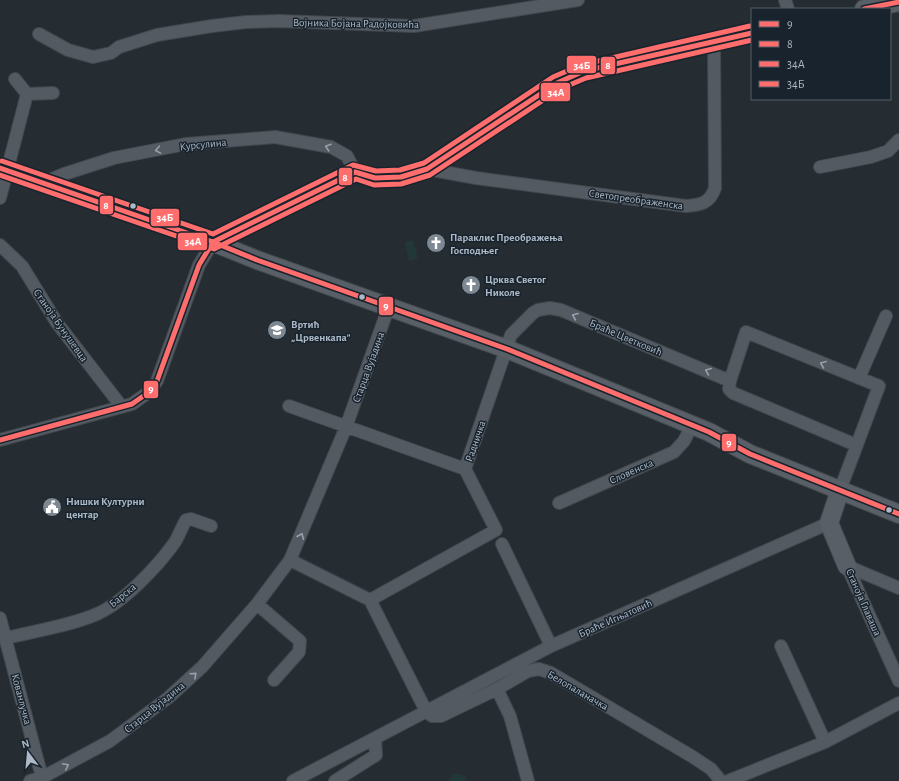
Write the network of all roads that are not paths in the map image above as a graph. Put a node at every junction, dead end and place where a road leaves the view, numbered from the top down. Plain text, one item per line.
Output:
1 (578, 0) edge
2 (899, 2) edge
3 (869, 8) edge
4 (751, 33) edge
5 (39, 34) dead end
6 (714, 42) junction
7 (15, 79) dead end
8 (53, 93) dead end
9 (27, 94) junction
10 (899, 140) edge
11 (820, 167) dead end
12 (4, 169) edge
13 (428, 169) junction
14 (355, 172) junction
15 (43, 183) junction
16 (0, 198) edge
17 (213, 242) junction
18 (0, 245) edge
19 (389, 306) junction
20 (886, 316) dead end
21 (507, 349) junction
22 (859, 378) junction
23 (730, 380) junction
24 (289, 406) dead end
25 (122, 407) junction
26 (692, 425) junction
27 (346, 427) junction
28 (0, 440) edge
29 (856, 445) junction
30 (465, 469) junction
31 (840, 490) junction
32 (559, 503) dead end
33 (899, 514) edge
34 (829, 523) junction
35 (211, 526) dead end
36 (502, 544) dead end
37 (290, 560) junction
38 (847, 566) junction
39 (899, 588) edge
40 (370, 600) junction
41 (257, 604) junction
42 (0, 618) edge
43 (6, 638) junction
44 (551, 646) junction
45 (780, 646) dead end
46 (274, 680) dead end
47 (899, 681) edge
48 (497, 689) junction
49 (899, 704) edge
50 (426, 711) junction
51 (375, 739) junction
52 (825, 742) junction
53 (43, 779) edge
54 (30, 781) edge
55 (293, 781) edge
56 (335, 781) edge
57 (528, 781) edge
58 (721, 781) edge
59 (728, 781) edge

1 - 5 street, Војника Бојана Радојковића
2 - 3 street
4 - 6 street
6 - 13 street
6 - 13 street, Светопреображенска
7 - 9 street
8 - 9 street
9 - 12 street
10 - 11 street
12 - 15 street
12 - 16 street
13 - 14 street
14 -> 15 street, Курсулина
14 - 17 street
15 - 17 street
17 - 19 street
17 - 25 street
18 - 25 street, Станоја Бунушевца
19 - 21 street
19 - 27 street, Старца Вујадина
20 - 22 street
23 -> 21 street, Браће Цветковић
21 - 26 street
21 - 30 street, Радничка
22 -> 23 street
22 - 29 street
23 - 29 street
24 - 27 street
25 - 28 street
26 - 31 street
26 - 32 street, Словенска
27 - 30 street
37 -> 27 street, Старца Вујадина
29 - 31 street
30 - 40 street, Радничка
31 - 33 street
31 - 34 street
34 - 38 street, Станоја Главаша
34 - 44 street, Браће Игњатовић
35 - 43 street, Барска
36 - 44 street
37 - 40 street
37 - 41 street, Старца Вујадина
38 - 39 street
38 - 47 street, Станоја Главаша
40 - 50 street
41 - 46 street
53 -> 41 street, Старца Вујадина
42 - 43 street, Кованлучка
43 - 53 street, Кованлучка
44 - 50 street, Браће Игњатовић
45 - 52 street
48 - 50 street, Белопаланачка
48 - 57 street
48 - 58 street, Белопаланачка
49 - 52 street
50 - 51 street, Браће Игњатовић
51 - 55 street, Браће Игњатовић
51 - 56 street
52 - 59 street
53 - 54 street, Старца Вујадина

